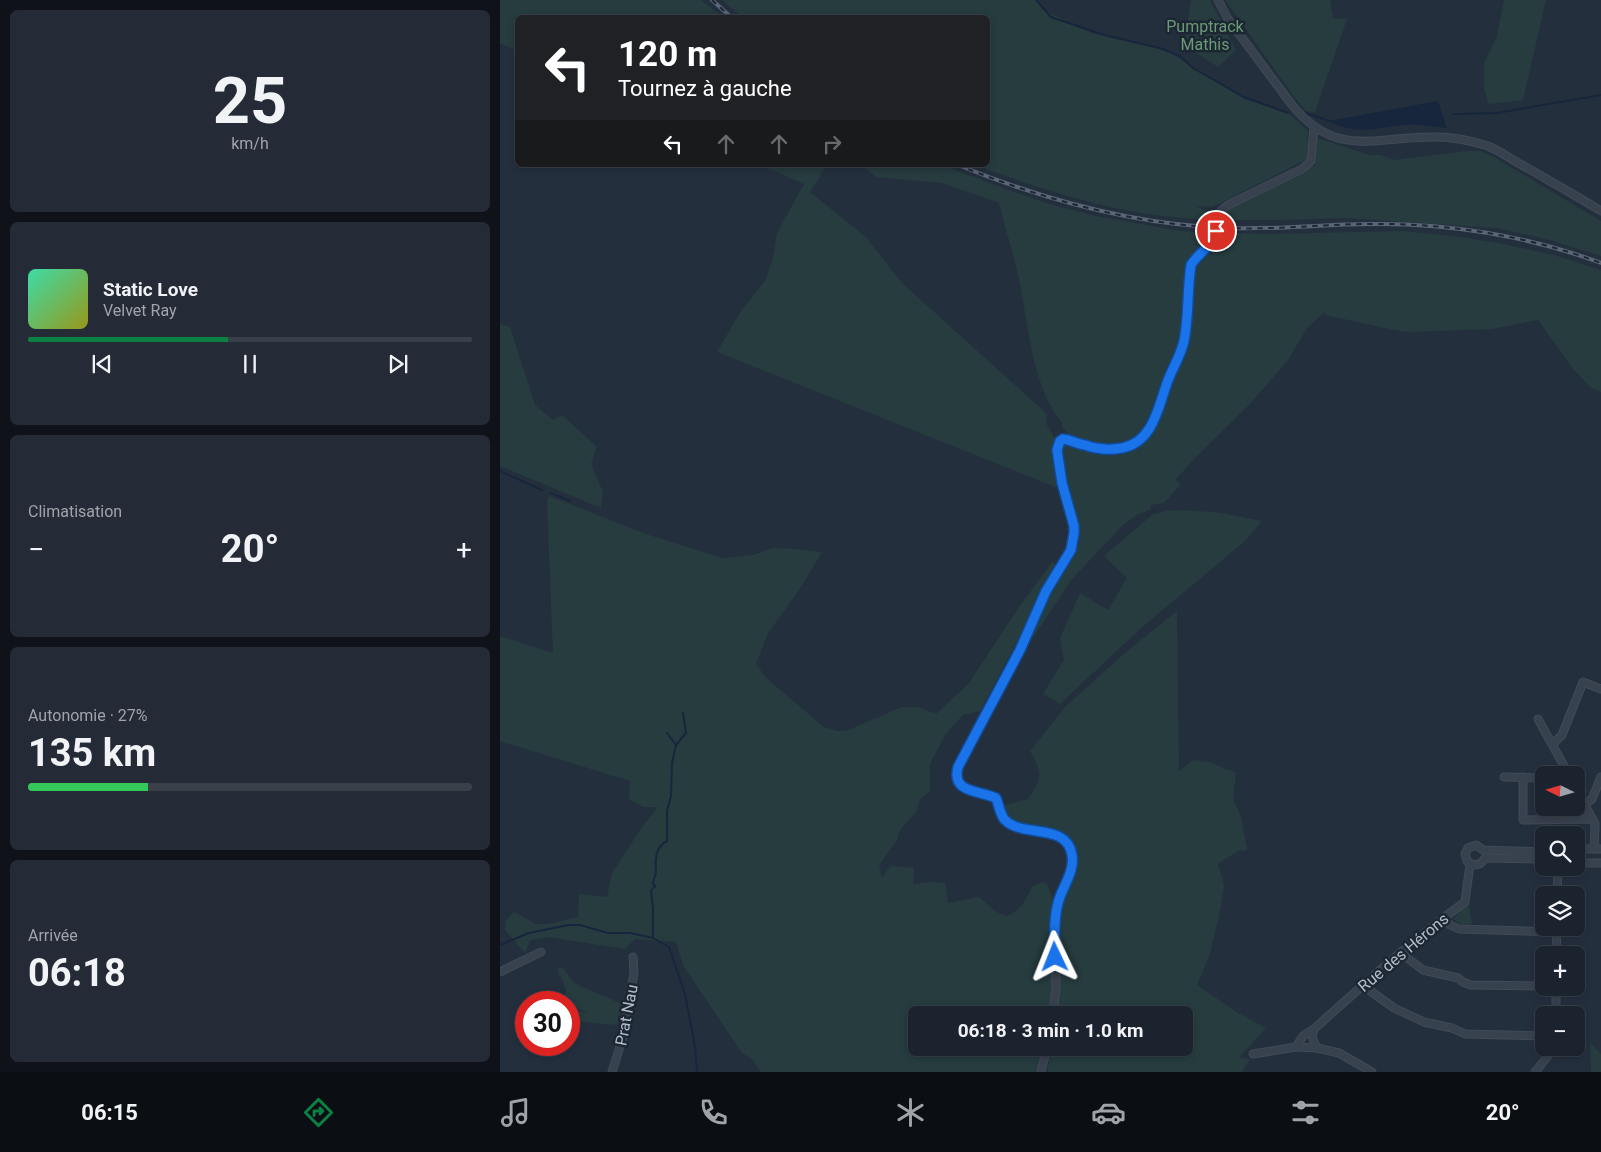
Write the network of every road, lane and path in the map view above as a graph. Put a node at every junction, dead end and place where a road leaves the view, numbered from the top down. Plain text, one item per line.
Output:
1 (1218, 0) edge
2 (1314, 127) junction
3 (1601, 211) edge
4 (1601, 690) edge
5 (1538, 719) dead end
6 (1553, 744) junction
7 (1564, 766) edge
8 (1504, 777) dead end
9 (1601, 777) edge
10 (1523, 778) junction
11 (1535, 778) edge
12 (1585, 804) joint
13 (1592, 819) junction
14 (1585, 849) edge
15 (1598, 849) edge
16 (1535, 852) edge
17 (1535, 858) edge
18 (1585, 863) edge
19 (1601, 863) edge
20 (1470, 864) junction
21 (1443, 918) junction
22 (1535, 930) edge
23 (541, 952) dead end
24 (1400, 953) junction
25 (633, 957) dead end
26 (500, 972) edge
27 (1362, 985) junction
28 (1535, 986) edge
29 (1054, 1006) edge
30 (1314, 1029) junction
31 (1535, 1036) edge
32 (1296, 1047) junction
33 (1317, 1048) junction
34 (1253, 1054) dead end
35 (1045, 1056) edge
36 (1548, 1056) edge
37 (612, 1072) edge
38 (1041, 1072) edge
39 (1372, 1072) edge
40 (1535, 1072) edge

1 - 2 street
2 - 3 street
2 - 29 street
4 - 6 street
5 - 6 street
6 - 7 street
8 - 10 street
9 - 12 street
10 - 11 street
10 - 13 street
12 - 13 street
13 - 15 street
14 - 15 street
16 - 20 street, Rue des Hérons
17 - 20 street
18 - 19 street
20 - 21 street, Rue des Hérons
21 - 22 street
21 - 24 street, Rue des Hérons
23 - 26 street
24 - 27 street, Rue des Hérons
24 - 28 street
25 - 37 street, Prat Nau
27 - 30 street, Rue des Hérons
27 - 31 street
30 - 32 street, Rue des Hérons
30 - 33 street
32 - 33 street
32 - 34 street
33 - 39 street
35 - 38 street
36 - 40 street

